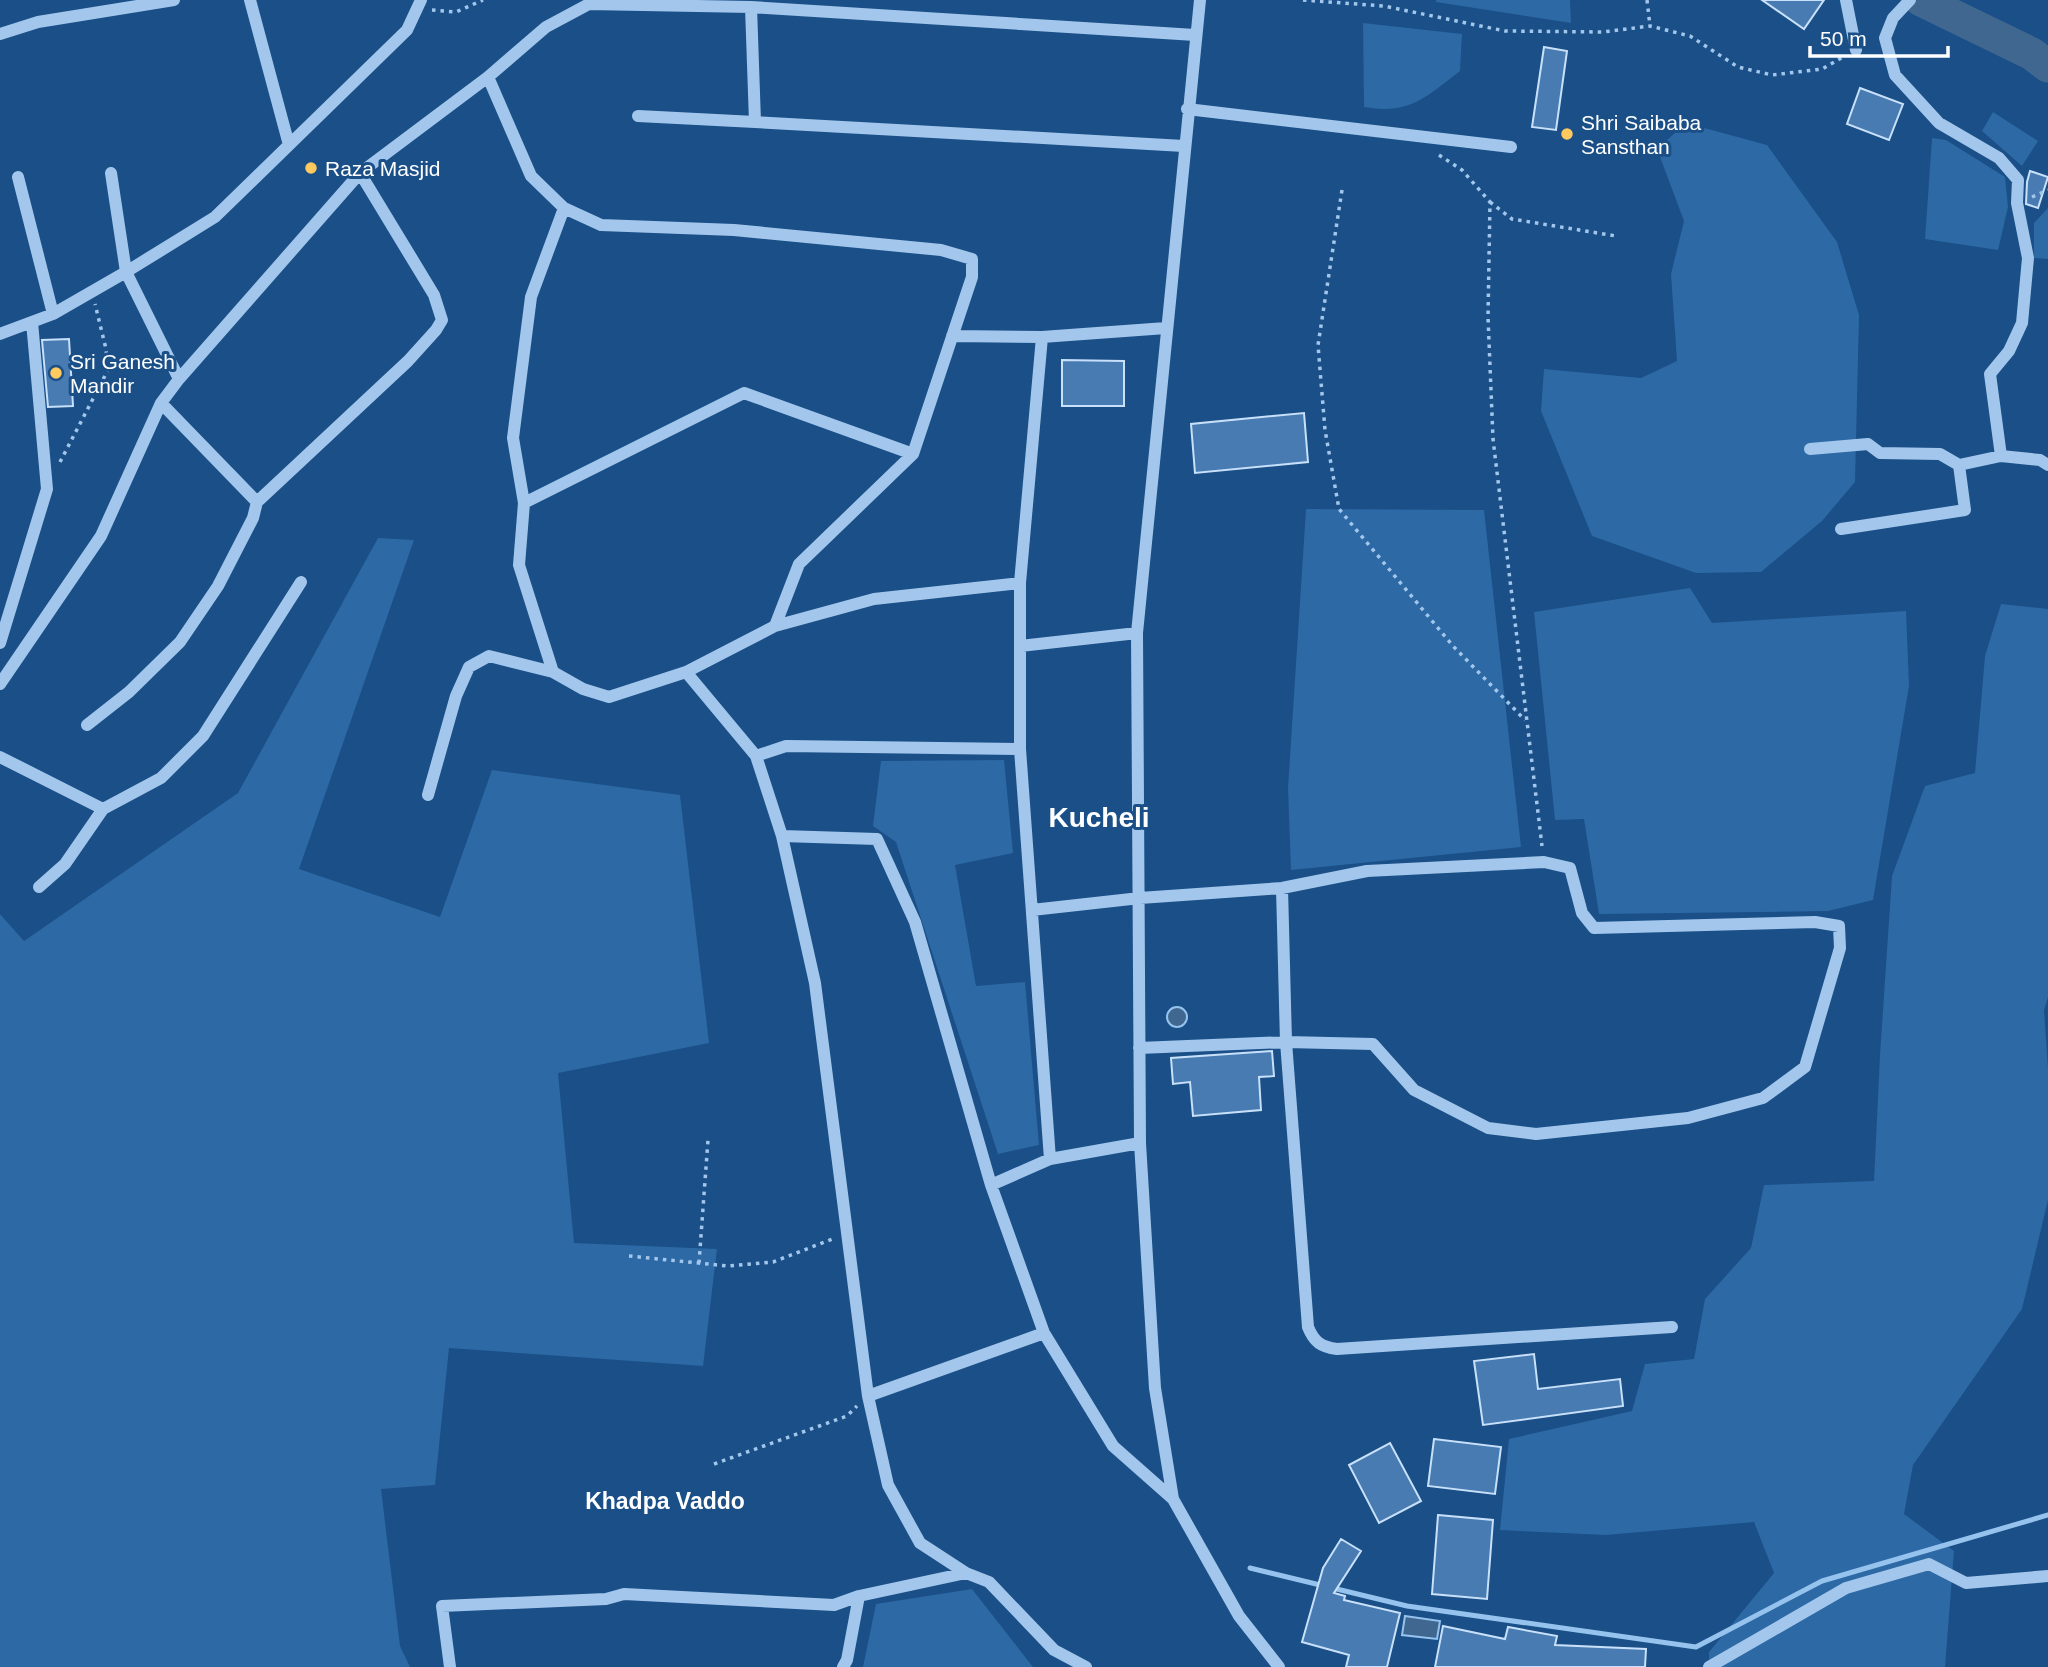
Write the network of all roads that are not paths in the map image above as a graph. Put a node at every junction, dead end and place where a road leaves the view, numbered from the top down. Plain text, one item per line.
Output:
1 (174, 0) edge
2 (250, 0) edge
3 (1200, 0) edge
4 (1846, 0) edge
5 (1909, 0) edge
6 (420, 4) edge
7 (751, 7) junction
8 (0, 34) edge
9 (1195, 35) junction
10 (1856, 50) road end
11 (488, 77) junction
12 (1188, 109) junction
13 (638, 116) dead end
14 (755, 122) junction
15 (289, 145) junction
16 (1184, 146) junction
17 (1511, 147) dead end
18 (111, 173) dead end
19 (360, 173) junction
20 (18, 177) dead end
21 (564, 208) junction
22 (126, 272) junction
23 (52, 314) junction
24 (32, 322) junction
25 (1166, 328) junction
26 (0, 334) edge
27 (952, 336) junction
28 (1042, 337) junction
29 (178, 379) junction
30 (161, 403) junction
31 (1810, 449) dead end
32 (913, 454) junction
33 (2001, 456) junction
34 (1959, 465) junction
35 (2048, 465) edge
36 (257, 502) junction
37 (524, 503) junction
38 (1841, 529) dead end
39 (301, 582) dead end
40 (1020, 583) junction
41 (775, 626) junction
42 (1137, 633) junction
43 (0, 643) edge
44 (1020, 646) junction
45 (553, 672) junction
46 (686, 672) junction
47 (0, 684) edge
48 (87, 725) dead end
49 (1020, 749) junction
50 (756, 756) junction
51 (0, 757) edge
52 (428, 795) dead end
53 (103, 809) junction
54 (782, 836) junction
55 (39, 887) dead end
56 (1282, 888) junction
57 (1140, 898) junction
58 (1032, 911) junction
59 (1286, 1042) junction
60 (1139, 1048) junction
61 (1140, 1143) junction
62 (1050, 1159) junction
63 (991, 1185) junction
64 (1672, 1327) dead end
65 (1044, 1333) junction
66 (868, 1396) junction
67 (1173, 1499) junction
68 (966, 1573) junction
69 (2048, 1576) edge
70 (859, 1596) junction
71 (450, 1667) edge
72 (843, 1667) edge
73 (1086, 1667) edge
74 (1279, 1667) edge
75 (1709, 1667) edge

1 - 8 street
2 - 15 street
3 - 9 street
4 - 10 street
5 - 33 street
6 - 15 street
7 - 9 street
7 - 11 street
7 - 14 street
9 - 12 street
11 - 19 street
11 - 21 street
12 - 16 street
12 - 17 street
13 - 14 street
14 - 16 street
15 - 22 street
16 - 25 street
18 - 22 street
19 - 29 street
19 - 36 street
20 - 23 street
21 - 27 street
21 - 37 street
22 - 23 street
22 - 29 street
23 - 24 street
24 - 26 street
24 - 43 street
25 - 28 street
25 - 42 street
27 - 28 street
27 - 32 street
28 - 40 street
29 - 30 street
30 - 36 street
30 - 47 street
31 - 34 street
32 - 37 street
32 - 41 street
33 - 34 street
33 - 35 street
34 - 38 street
36 - 48 street
37 - 45 street
39 - 53 street
40 - 41 street
40 - 44 street
41 - 46 street
42 - 44 street
42 - 57 street
44 - 49 street
45 - 46 street
45 - 52 street
46 - 50 street
49 - 50 street
49 - 58 street
50 - 54 street
51 - 53 street
53 - 55 street
54 - 63 street
54 - 66 street
56 - 57 street
56 - 59 street
56 - 59 street
57 - 58 street
57 - 60 street
58 - 62 street
59 - 60 street
59 - 64 street
60 - 61 street
61 - 62 street
61 - 67 street
62 - 63 street
63 - 65 street
65 - 66 street
65 - 67 street
66 - 68 street
67 - 74 street
68 - 70 street
68 - 73 street
69 - 75 street
70 - 71 street
70 - 72 street

